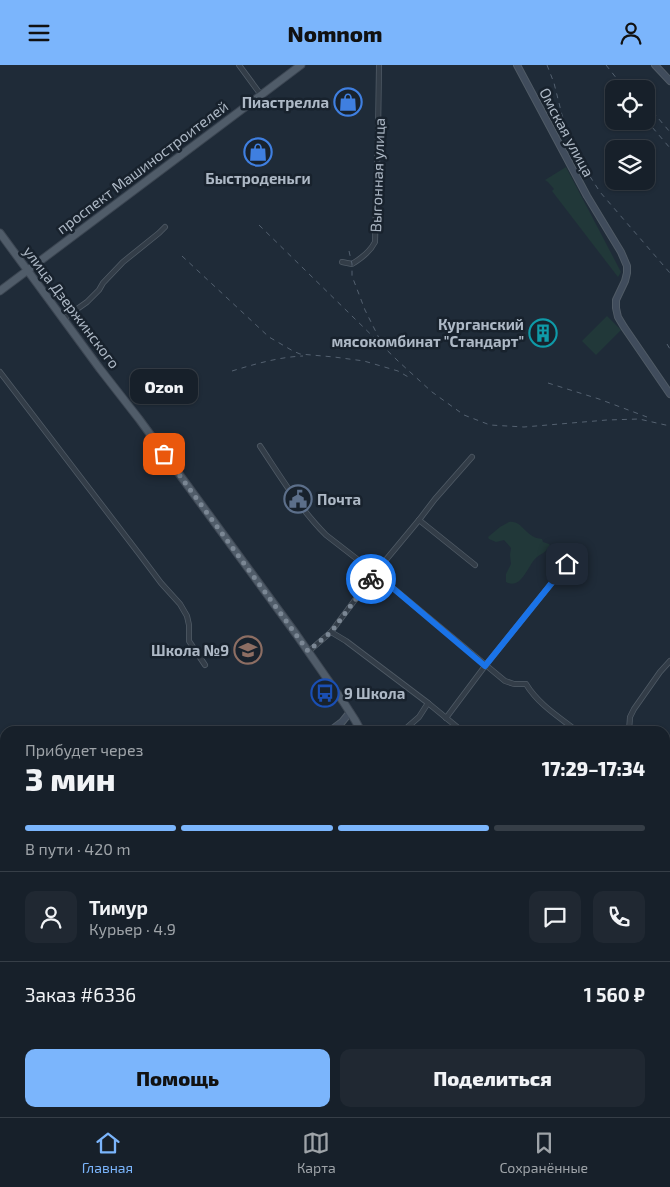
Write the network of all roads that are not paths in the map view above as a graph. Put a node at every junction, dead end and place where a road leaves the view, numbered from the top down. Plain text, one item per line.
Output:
1 (239, 65) edge
2 (301, 65) edge
3 (379, 65) edge
4 (517, 65) edge
5 (655, 65) edge
6 (670, 81) edge
7 (261, 95) junction
8 (165, 227) dead end
9 (0, 233) edge
10 (342, 262) dead end
11 (27, 270) junction
12 (0, 291) edge
13 (63, 319) junction
14 (0, 373) edge
15 (670, 394) edge
16 (260, 446) dead end
17 (472, 457) dead end
18 (419, 520) junction
19 (567, 564) dead end
20 (475, 565) dead end
21 (375, 573) junction
22 (331, 632) junction
23 (308, 651) junction
24 (670, 661) edge
25 (205, 665) dead end
26 (485, 666) junction
27 (428, 703) junction
28 (350, 713) junction
29 (446, 719) junction
30 (337, 726) edge
31 (358, 726) edge
32 (409, 726) edge
33 (455, 726) edge
34 (571, 726) edge
35 (629, 726) edge

1 - 7 street
2 - 7 main road, проспект Машиностроителей
3 - 10 street, Выгонная улица
4 - 15 main road, Омская улица
5 - 6 main road
7 - 11 main road, проспект Машиностроителей
8 - 13 street
9 - 11 main road, улица Дзержинского
11 - 12 main road, проспект Машиностроителей
11 - 13 main road, улица Дзержинского
13 - 23 main road, улица Дзержинского
14 - 25 street
16 - 21 street
17 - 18 street
18 - 20 street
18 - 21 street
19 - 26 street
21 - 22 street
21 - 26 street
22 - 23 street
22 - 27 street
23 - 28 main road, улица Дзержинского
24 - 35 street
26 - 29 street
26 - 34 street
27 - 29 street
27 - 32 street
28 - 30 main road
28 - 31 main road, улица Дзержинского
29 - 33 street

